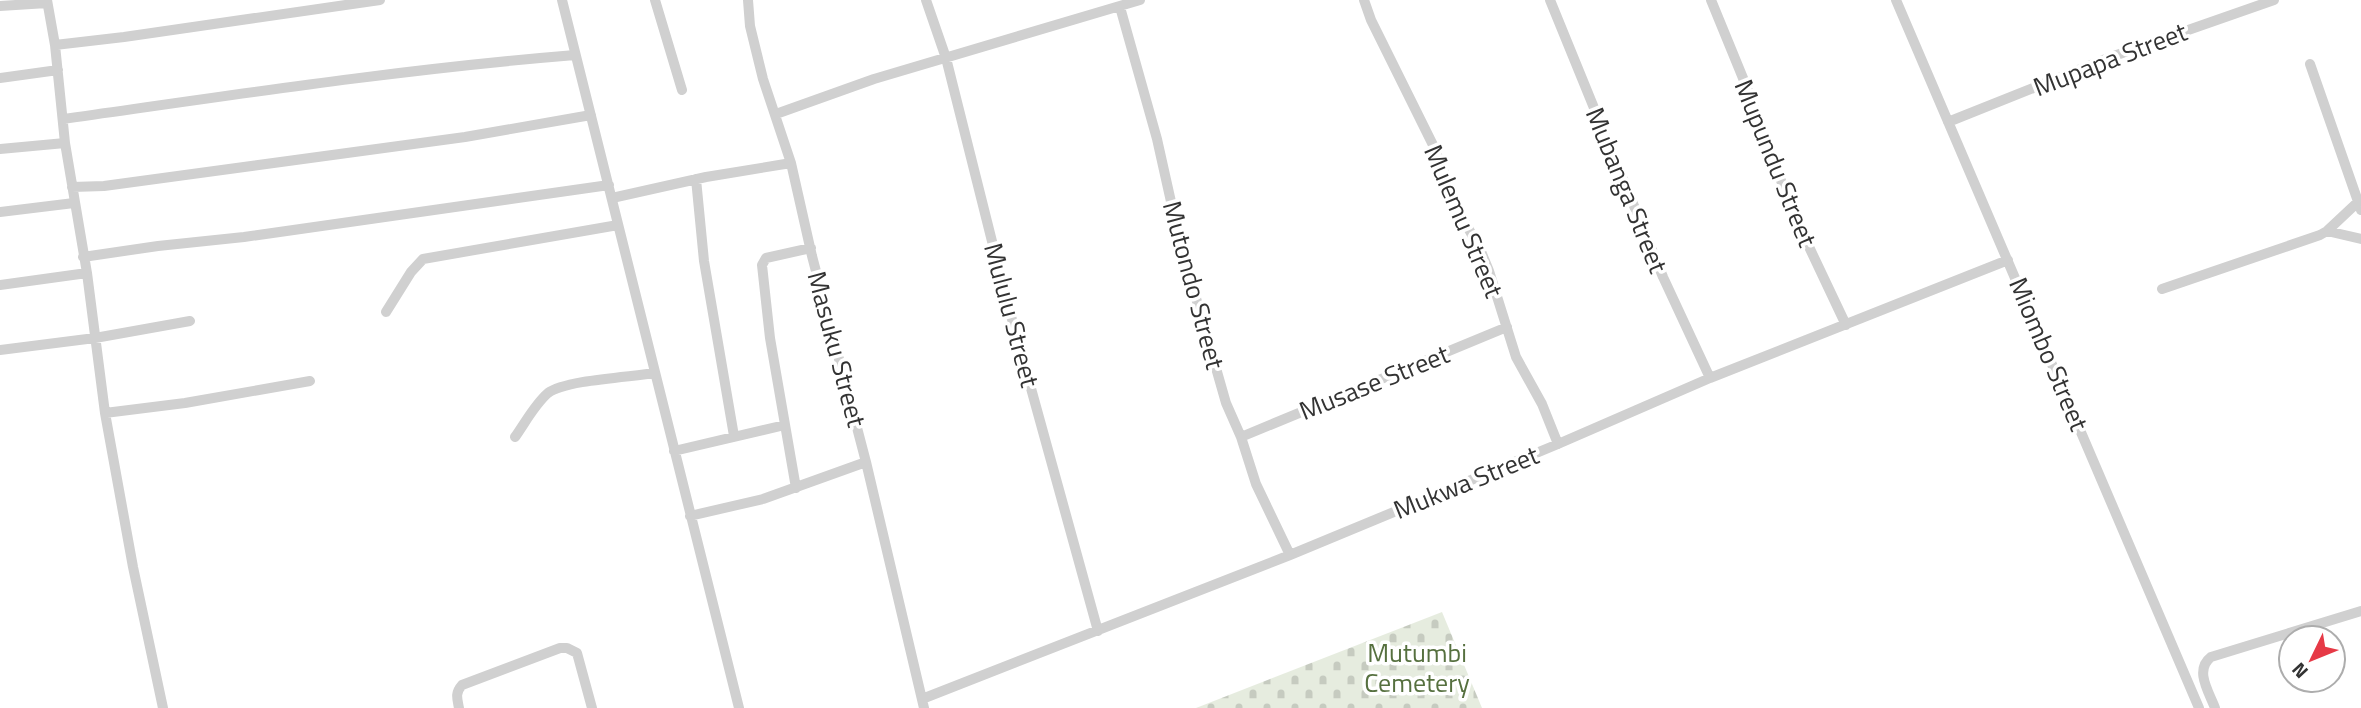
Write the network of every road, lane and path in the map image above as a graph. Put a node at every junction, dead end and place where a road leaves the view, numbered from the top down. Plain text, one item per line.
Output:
1 (380, 0) edge
2 (562, 0) edge
3 (655, 0) edge
4 (748, 0) edge
5 (926, 0) edge
6 (1140, 0) edge
7 (1364, 0) edge
8 (1550, 0) edge
9 (1711, 0) edge
10 (1896, 0) edge
11 (2274, 0) edge
12 (47, 1) edge
13 (0, 6) edge
14 (1120, 7) junction
15 (55, 45) junction
16 (575, 55) junction
17 (946, 58) junction
18 (2310, 64) dead end
19 (58, 70) junction
20 (0, 78) edge
21 (682, 90) dead end
22 (776, 114) junction
23 (591, 115) junction
24 (63, 119) junction
25 (1948, 122) junction
26 (65, 143) junction
27 (0, 149) edge
28 (791, 163) junction
29 (696, 180) junction
30 (609, 185) junction
31 (72, 187) junction
32 (612, 198) junction
33 (75, 203) junction
34 (2360, 206) edge
35 (0, 212) edge
36 (618, 225) junction
37 (2327, 231) junction
38 (2361, 239) edge
39 (811, 248) junction
40 (83, 257) junction
41 (2008, 260) junction
42 (87, 273) junction
43 (0, 285) edge
44 (2162, 289) dead end
45 (386, 313) dead end
46 (190, 321) dead end
47 (1846, 325) junction
48 (1507, 327) junction
49 (95, 338) junction
50 (0, 349) edge
51 (655, 373) junction
52 (1710, 378) junction
53 (310, 381) dead end
54 (104, 414) junction
55 (785, 425) junction
56 (734, 436) junction
57 (515, 437) dead end
58 (1241, 437) junction
59 (1558, 444) junction
60 (674, 451) junction
61 (866, 462) junction
62 (796, 488) junction
63 (690, 516) junction
64 (1290, 555) junction
65 (2361, 611) edge
66 (1098, 631) junction
67 (923, 704) edge
68 (163, 708) edge
69 (460, 708) edge
70 (592, 708) edge
71 (739, 708) edge
72 (2199, 708) edge
73 (2216, 708) edge

1 - 15 street
2 - 16 street
3 - 21 street
4 - 22 street, Masuku Street
5 - 17 street, Mululu Street
6 - 14 street
7 - 48 street, Mulemu Street
8 - 52 street, Mubanga Street
9 - 47 street, Mupundu Street
10 - 25 street, Miombo Street
11 - 25 street, Mupapa Street
12 - 13 street
12 - 15 street
14 - 17 street
14 - 58 street, Mutondo Street
15 - 19 street
16 - 23 street
16 - 24 street
17 - 22 street
17 - 66 street, Mululu Street
18 - 34 street
19 - 20 street
19 - 24 street
22 - 28 street, Masuku Street
23 - 30 street
23 - 31 street
24 - 26 street
25 - 41 street, Miombo Street
26 - 27 street
26 - 31 street
28 - 29 street
28 - 39 street, Masuku Street
29 - 32 street
29 - 56 street
30 - 32 street
30 - 40 street
31 - 33 street
32 - 36 street
33 - 35 street
33 - 40 street
34 - 37 street
36 - 45 street
36 - 51 street
37 - 38 street
37 - 44 street
39 - 55 street
39 - 61 street, Masuku Street
40 - 42 street
41 - 47 street, Mukwa Street
41 - 72 street, Miombo Street
42 - 43 street
42 - 49 street
46 - 49 street
47 - 52 street, Mukwa Street
48 - 58 street, Musase Street
48 - 59 street, Mulemu Street
49 - 50 street
49 - 54 street
51 - 57 street
51 - 60 street
52 - 59 street, Mukwa Street
53 - 54 street
54 - 68 street
55 - 56 street
55 - 62 street
56 - 60 street
58 - 64 street, Mutondo Street
59 - 64 street, Mukwa Street
60 - 63 street
61 - 62 street
61 - 67 street, Masuku Street
62 - 63 street
63 - 71 street
64 - 66 street, Mukwa Street
65 - 73 street
66 - 67 street, Mukwa Street
69 - 70 street

